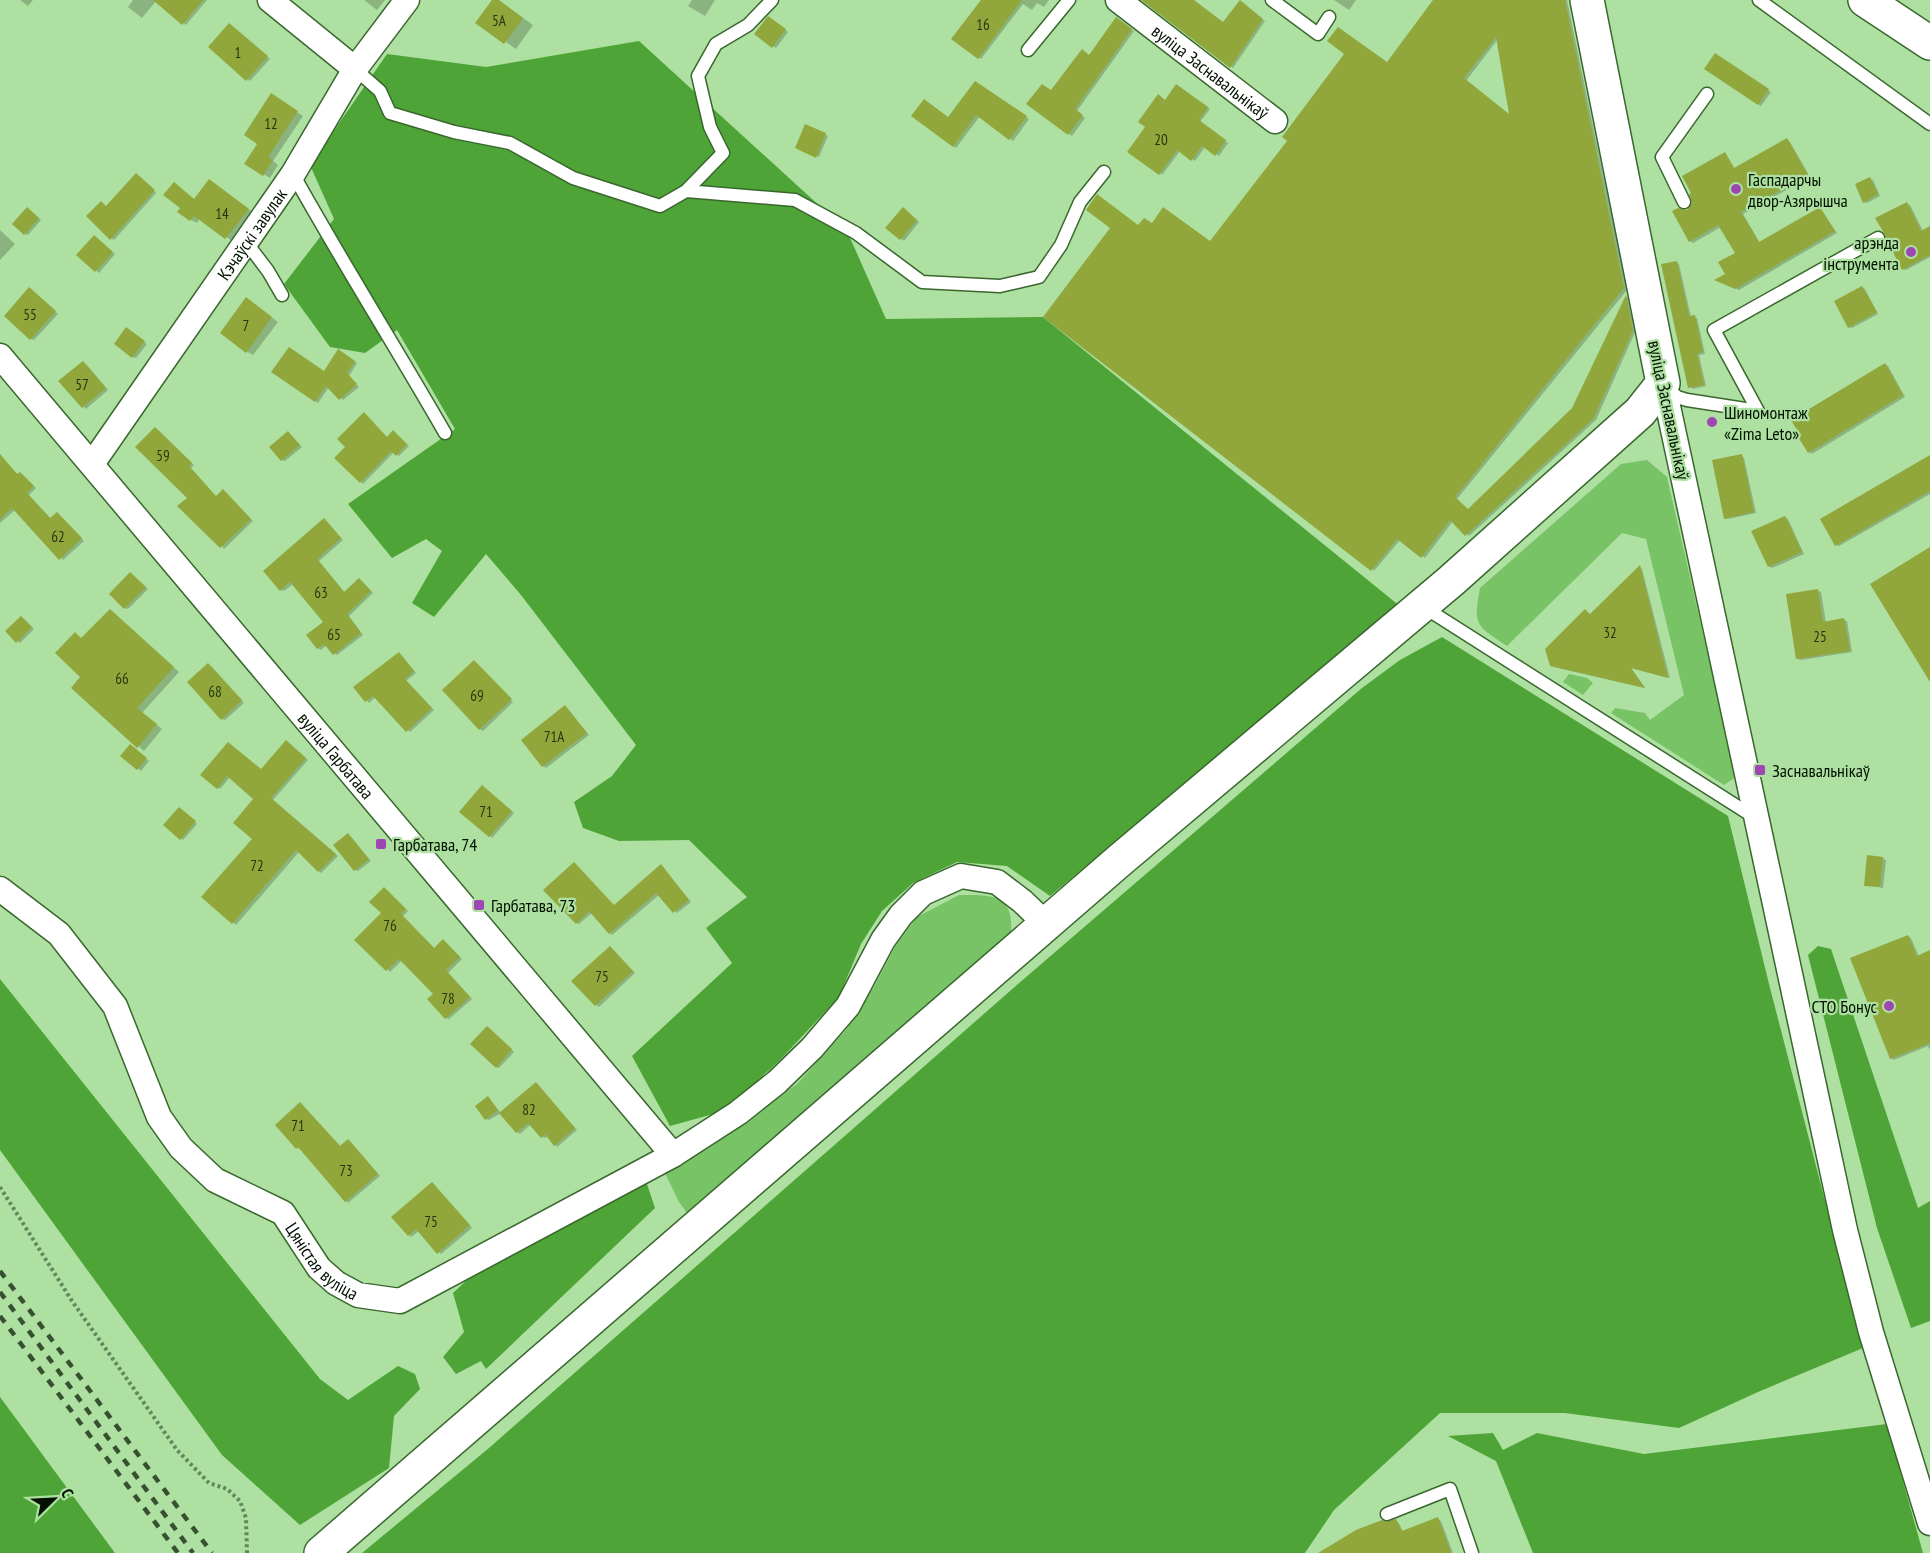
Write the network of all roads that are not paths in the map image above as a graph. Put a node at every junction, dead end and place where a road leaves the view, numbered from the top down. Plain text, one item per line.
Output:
1 (270, 0) edge
2 (407, 0) edge
3 (772, 0) edge
4 (1069, 0) edge
5 (1118, 0) edge
6 (1272, 0) edge
7 (1587, 0) edge
8 (1759, 0) edge
9 (1865, 0) edge
10 (1329, 17) dead end
11 (1925, 36) edge
12 (1028, 50) dead end
13 (355, 69) junction
14 (1707, 94) dead end
15 (1275, 121) dead end
16 (1930, 124) edge
17 (1104, 172) dead end
18 (293, 174) junction
19 (686, 191) junction
20 (1684, 202) dead end
21 (1878, 238) dead end
22 (246, 242) junction
23 (282, 295) dead end
24 (0, 356) edge
25 (1663, 383) junction
26 (445, 433) dead end
27 (92, 464) junction
28 (1421, 606) junction
29 (1757, 818) junction
30 (0, 889) edge
31 (1046, 924) junction
32 (673, 1155) junction
33 (1387, 1514) dead end
34 (1930, 1523) edge
35 (321, 1553) edge
36 (1472, 1553) edge

1 - 13 street
2 - 13 street, Кэчаўскі завулак
3 - 19 lane
4 - 12 lane
5 - 15 street, вуліца Заснавальнікаў
6 - 10 lane
7 - 25 main road, вуліца Заснавальнікаў
8 - 16 lane
9 - 11 main road
13 - 18 street, Кэчаўскі завулак
13 - 19 lane
14 - 20 lane
17 - 19 lane
18 - 22 street, Кэчаўскі завулак
18 - 26 lane
21 - 25 lane
22 - 23 lane
22 - 27 street, Кэчаўскі завулак
24 - 27 street, вуліца Гарбатава
25 - 28 main road
25 - 29 street, вуліца Заснавальнікаў
27 - 32 street, вуліца Гарбатава
28 - 29 lane
28 - 31 main road
29 - 34 street, вуліца Заснавальнікаў
30 - 32 street, Цяністая вуліца
31 - 32 street, Цяністая вуліца
31 - 35 main road
33 - 36 lane

